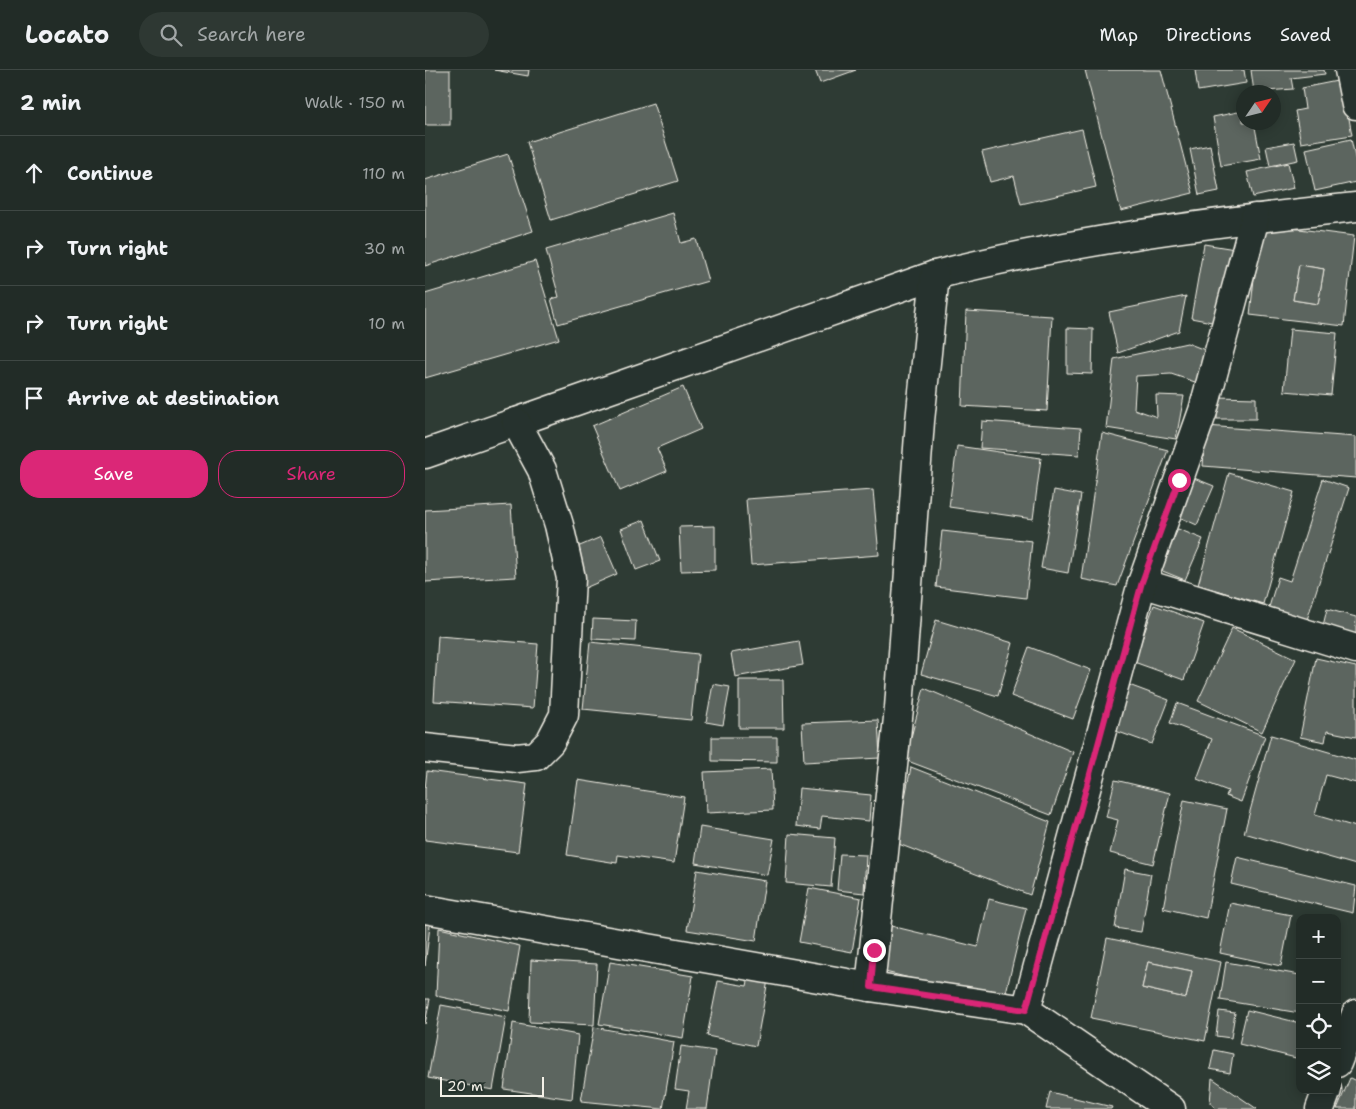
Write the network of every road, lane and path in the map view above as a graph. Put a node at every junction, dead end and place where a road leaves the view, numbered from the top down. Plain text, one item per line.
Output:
1 (1349, 70) edge
2 (1356, 105) edge
3 (1356, 207) edge
4 (1255, 218) junction
5 (935, 274) junction
6 (516, 422) junction
7 (425, 454) edge
8 (1142, 582) junction
9 (1356, 649) edge
10 (425, 748) edge
11 (425, 909) edge
12 (871, 987) junction
13 (1026, 1010) junction
14 (1356, 1014) edge
15 (1341, 1053) edge
16 (1326, 1094) edge
17 (1171, 1109) edge
18 (1320, 1109) edge

1 - 2 street
3 - 4 street
4 - 5 street
4 - 8 street
5 - 6 street
5 - 12 street
6 - 7 street
6 - 10 street
8 - 9 street
8 - 13 street
11 - 12 street
12 - 13 street
13 - 17 street
14 - 15 street
16 - 18 street

